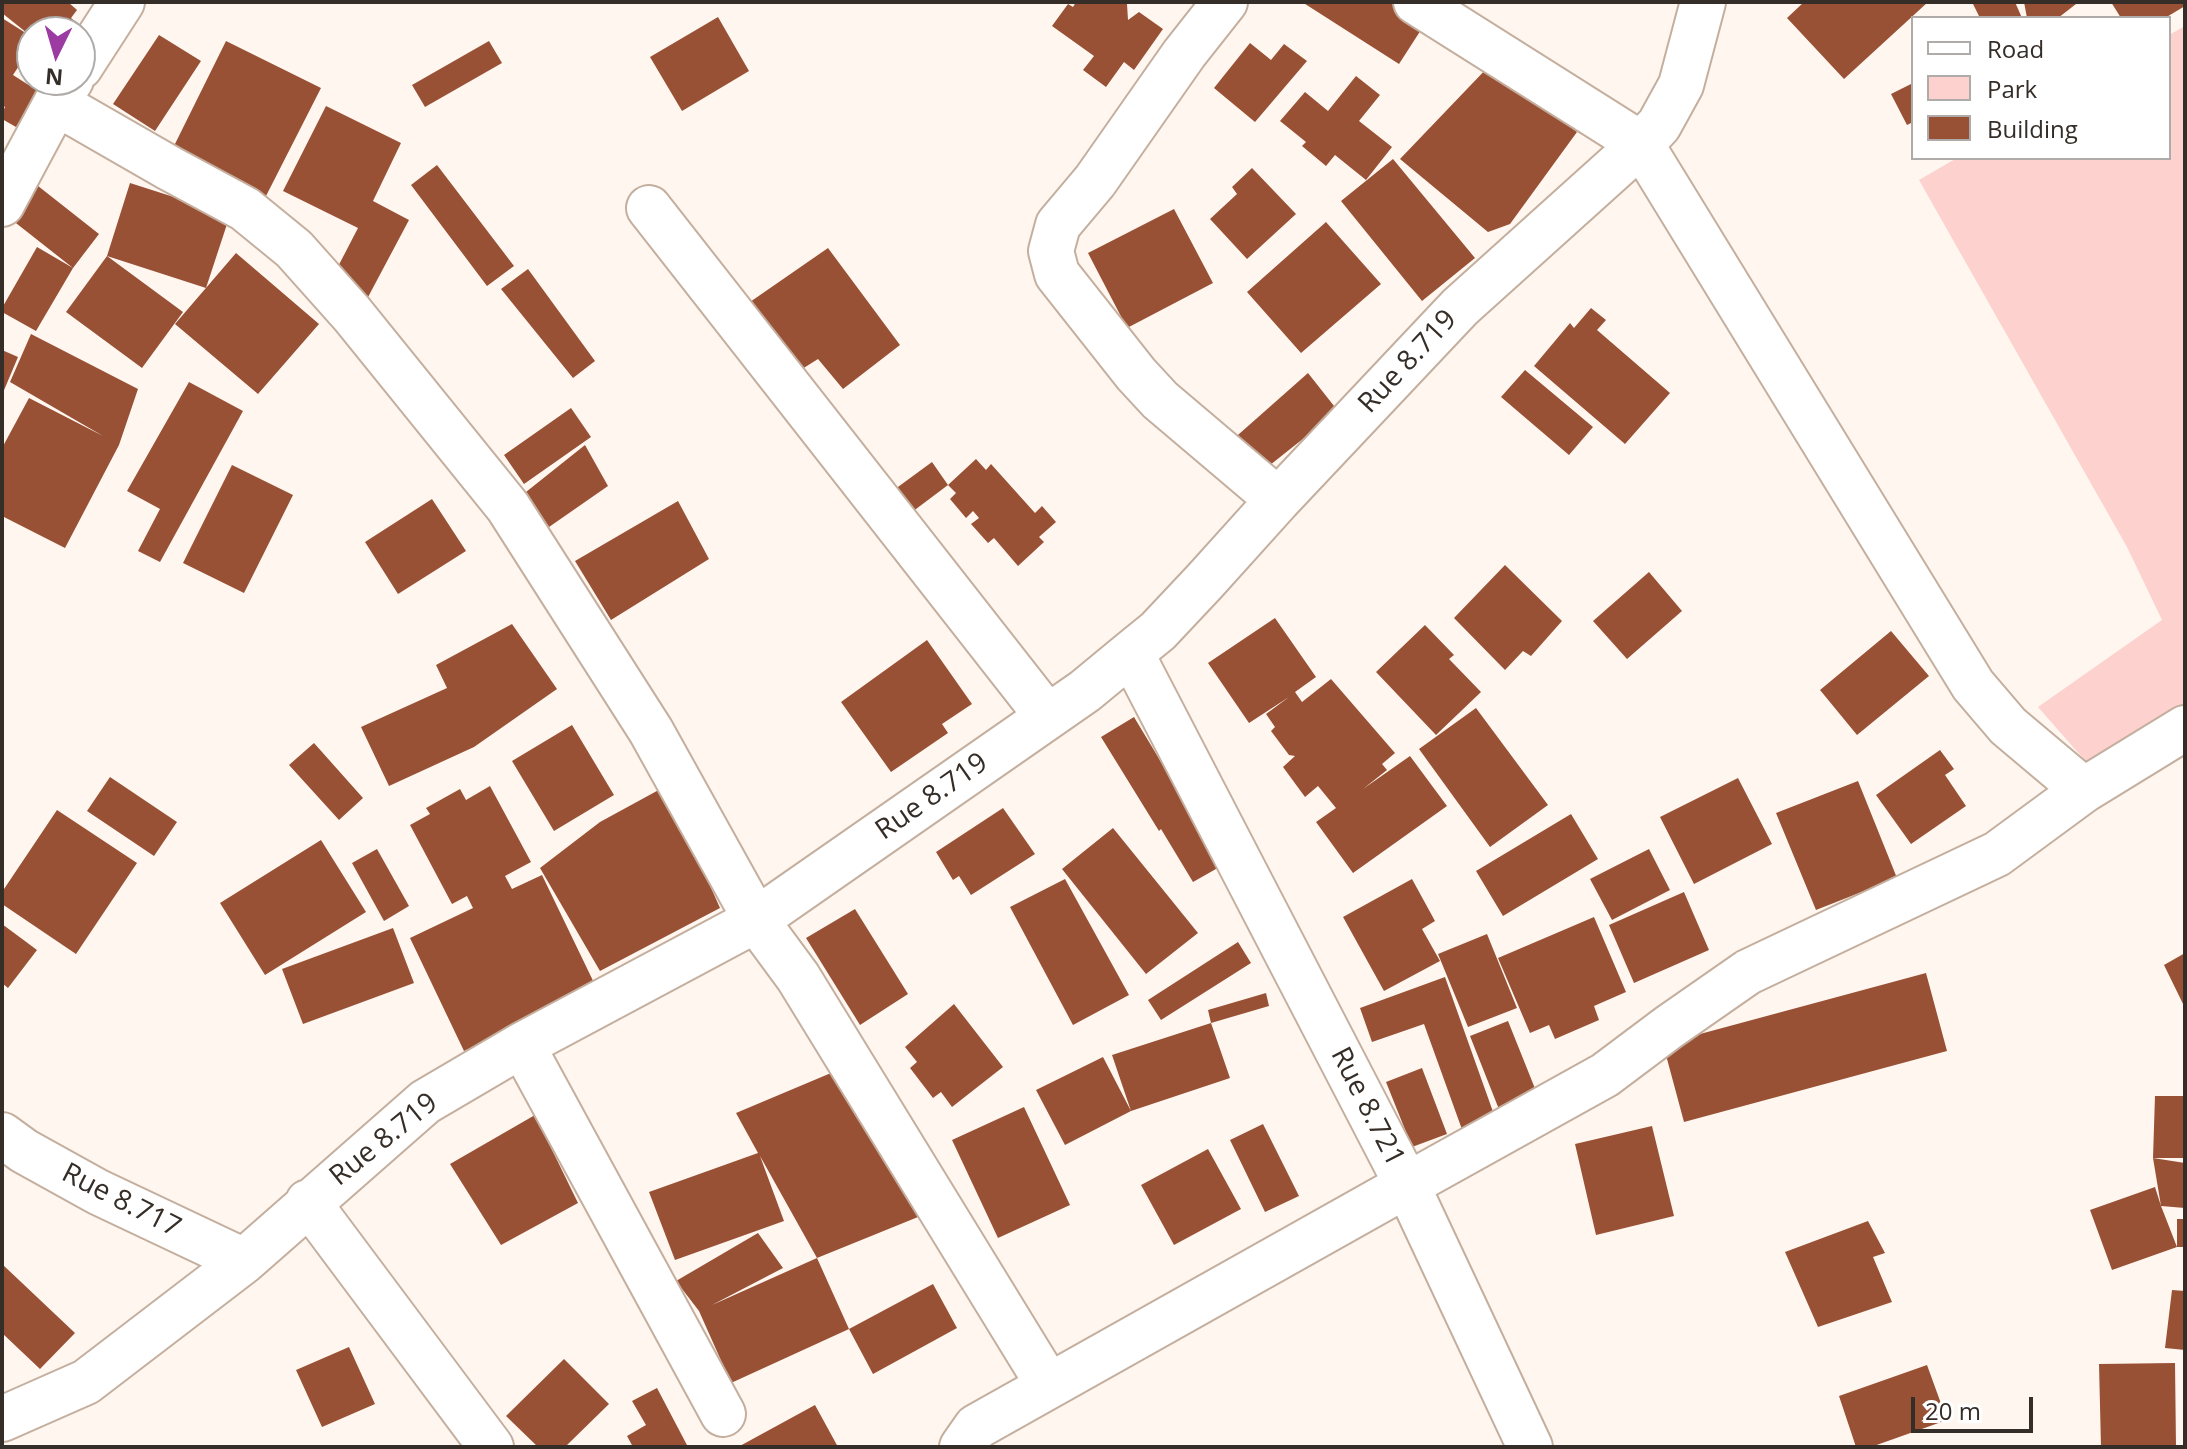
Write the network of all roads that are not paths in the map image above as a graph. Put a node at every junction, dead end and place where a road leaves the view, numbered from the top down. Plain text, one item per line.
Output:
1 (122, 2) edge
2 (1225, 2) edge
3 (1416, 2) edge
4 (1703, 2) edge
5 (96, 42) edge
6 (62, 96) edge
7 (70, 96) edge
8 (1641, 144) junction
9 (2, 204) edge
10 (649, 208) dead end
11 (1278, 500) junction
12 (1131, 653) junction
13 (1047, 716) junction
14 (2185, 728) edge
15 (2084, 790) junction
16 (756, 920) junction
17 (522, 1045) junction
18 (2, 1135) edge
19 (1407, 1185) junction
20 (308, 1202) junction
21 (244, 1261) junction
22 (1049, 1386) junction
23 (723, 1414) dead end
24 (2, 1419) edge
25 (491, 1447) edge
26 (962, 1447) edge
27 (1530, 1447) edge

1 - 5 street
2 - 11 street
3 - 8 street
4 - 8 street, Rue 8.719
6 - 9 street
7 - 16 street
8 - 11 street, Rue 8.719
8 - 15 street
10 - 13 street
11 - 12 street, Rue 8.719
12 - 13 street, Rue 8.719
12 - 19 street, Rue 8.721
13 - 16 street, Rue 8.719
14 - 15 street
15 - 19 street
16 - 17 street, Rue 8.719
16 - 22 street
17 - 20 street, Rue 8.719
17 - 23 street
18 - 21 street, Rue 8.717
19 - 22 street, Rue 8.721
19 - 27 street
20 - 21 street, Rue 8.719
20 - 25 street
21 - 24 street, Rue 8.719
22 - 26 street, Rue 8.721

